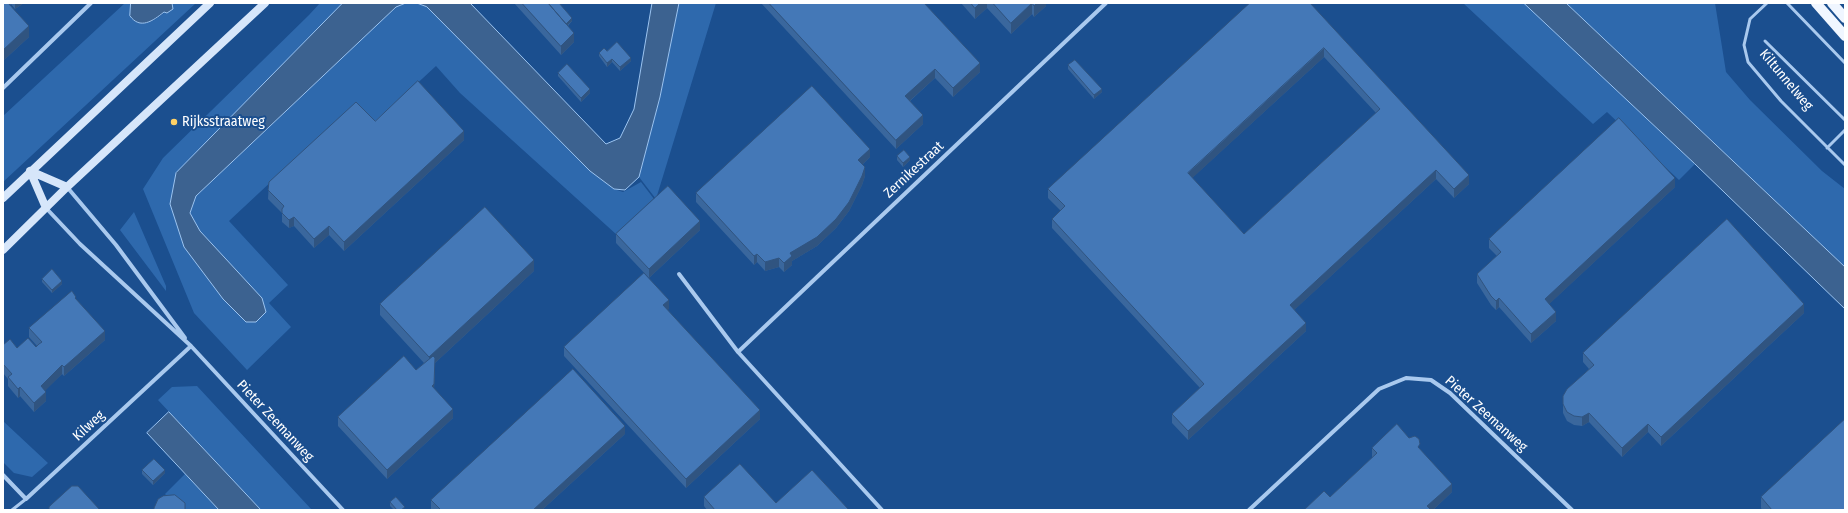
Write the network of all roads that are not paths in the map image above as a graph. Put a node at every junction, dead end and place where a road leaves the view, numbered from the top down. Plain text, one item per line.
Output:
1 (91, 3) edge
2 (210, 3) edge
3 (265, 3) edge
4 (1106, 3) edge
5 (1767, 3) edge
6 (1787, 3) edge
7 (1816, 3) edge
8 (1832, 3) edge
9 (1845, 18) edge
10 (1845, 36) edge
11 (1765, 41) dead end
12 (1845, 63) edge
13 (3, 88) edge
14 (1845, 120) edge
15 (1845, 130) edge
16 (1827, 148) junction
17 (1845, 165) edge
18 (30, 171) junction
19 (67, 187) junction
20 (3, 198) edge
21 (46, 208) junction
22 (3, 250) edge
23 (679, 274) dead end
24 (191, 346) junction
25 (738, 352) junction
26 (3, 475) edge
27 (26, 499) junction
28 (12, 510) edge
29 (343, 510) edge
30 (882, 510) edge
31 (1249, 510) edge
32 (1572, 510) edge

1 - 13 street
2 - 18 main road
3 - 19 main road
4 - 25 street, Zernikestraat
5 - 16 lane, Kiltunnelweg
6 - 12 lane
7 - 10 main road
8 - 9 main road
11 - 14 lane
15 - 16 lane
16 - 17 lane, Kiltunnelweg
18 - 19 main road
18 - 20 main road
18 - 21 main road
19 - 21 main road
19 - 24 street, Pieter Zeemanweg
21 - 22 main road
21 - 24 street, Pieter Zeemanweg
23 - 25 street
24 - 27 street, Kilweg
24 - 29 street, Pieter Zeemanweg
25 - 30 street
26 - 27 street
27 - 28 lane
31 - 32 street, Pieter Zeemanweg

